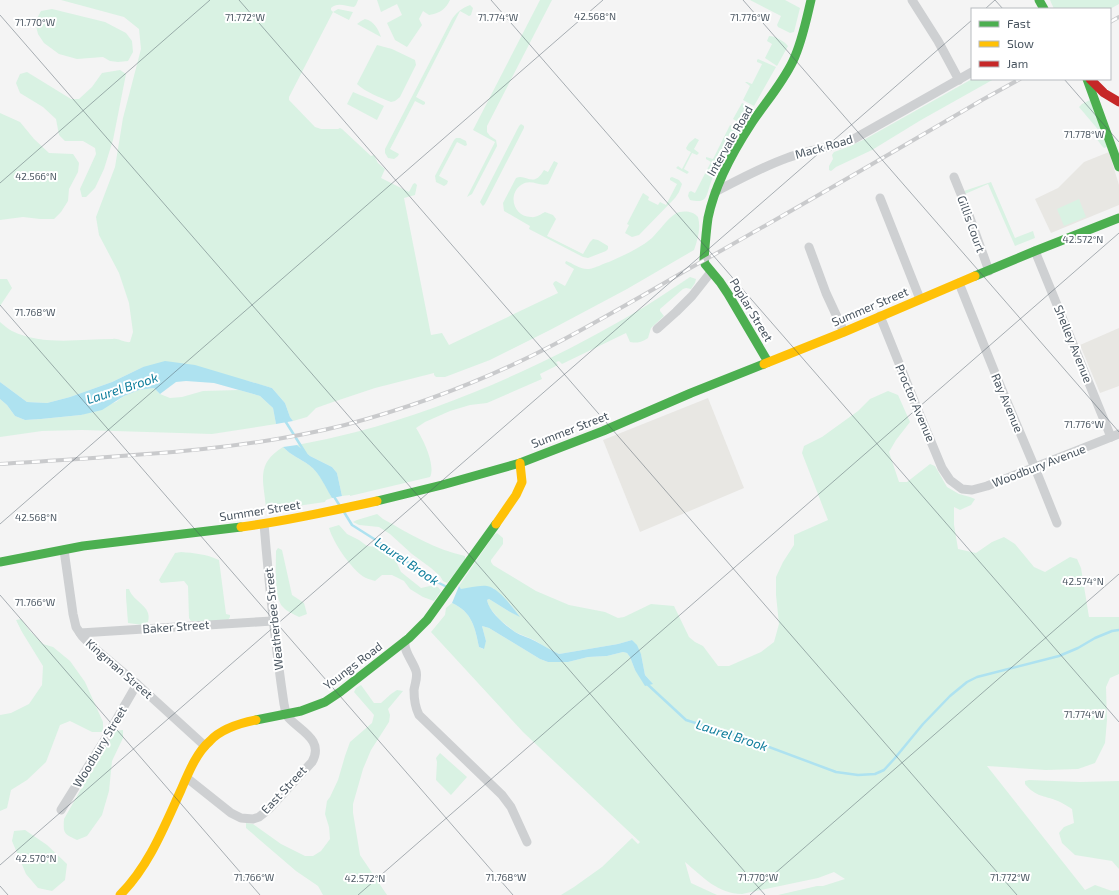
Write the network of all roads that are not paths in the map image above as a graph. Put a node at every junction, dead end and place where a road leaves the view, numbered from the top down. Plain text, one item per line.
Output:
1 (811, 0) edge
2 (912, 0) edge
3 (971, 73) edge
4 (959, 80) junction
5 (1087, 80) edge
6 (1091, 80) edge
7 (1119, 102) edge
8 (1119, 167) edge
9 (954, 177) dead end
10 (715, 192) junction
11 (880, 198) dead end
12 (1119, 218) edge
13 (809, 247) dead end
14 (1035, 251) junction
15 (989, 271) junction
16 (711, 272) junction
17 (959, 283) junction
18 (920, 299) junction
19 (880, 316) junction
20 (657, 329) dead end
21 (844, 332) junction
22 (768, 362) junction
23 (1115, 436) edge
24 (520, 463) junction
25 (1035, 468) junction
26 (958, 486) joint
27 (1056, 523) dead end
28 (264, 524) junction
29 (64, 550) junction
30 (0, 562) edge
31 (273, 620) junction
32 (80, 633) junction
33 (406, 641) junction
34 (397, 647) junction
35 (137, 684) junction
36 (414, 689) junction
37 (286, 715) junction
38 (205, 746) junction
39 (187, 778) junction
40 (62, 810) dead end
41 (527, 842) dead end
42 (120, 895) edge

1 - 10 main road, Intervale Road
2 - 4 street
3 - 4 street, Mack Road
4 - 10 street, Mack Road
5 - 8 main road
6 - 7 main road
9 - 15 street, Gillis Court
10 - 16 main road, Intervale Road
11 - 18 street
12 - 14 main road, Summer Street
13 - 21 street
14 - 15 main road, Summer Street
14 - 23 street, Shelley Avenue
15 - 17 main road, Summer Street
16 - 20 street
16 - 22 main road, Poplar Street
17 - 18 main road, Summer Street
17 - 25 street, Ray Avenue
18 - 19 main road, Summer Street
19 - 21 main road, Summer Street
19 - 26 street, Proctor Avenue
21 - 22 main road, Summer Street
22 - 24 main road, Summer Street
23 - 25 street, Woodbury Avenue
24 - 28 main road, Summer Street
24 - 33 main road, Youngs Road
25 - 26 street, Woodbury Avenue
25 - 27 street, Ray Avenue
28 - 29 main road, Summer Street
28 - 31 street, Weatherbee Street
29 - 30 main road, Summer Street
29 - 32 street, Kingman Street
31 - 32 street, Baker Street
31 - 37 street, Weatherbee Street
32 - 35 street, Kingman Street
33 - 34 main road, Youngs Road
33 - 36 street
34 - 36 street
34 - 37 main road, Youngs Road
35 - 38 street, Kingman Street
35 - 40 street, Woodbury Street
36 - 41 street
37 - 38 main road, Youngs Road
37 - 39 street, East Street
38 - 39 main road, Youngs Road
39 - 42 main road, Youngs Road

